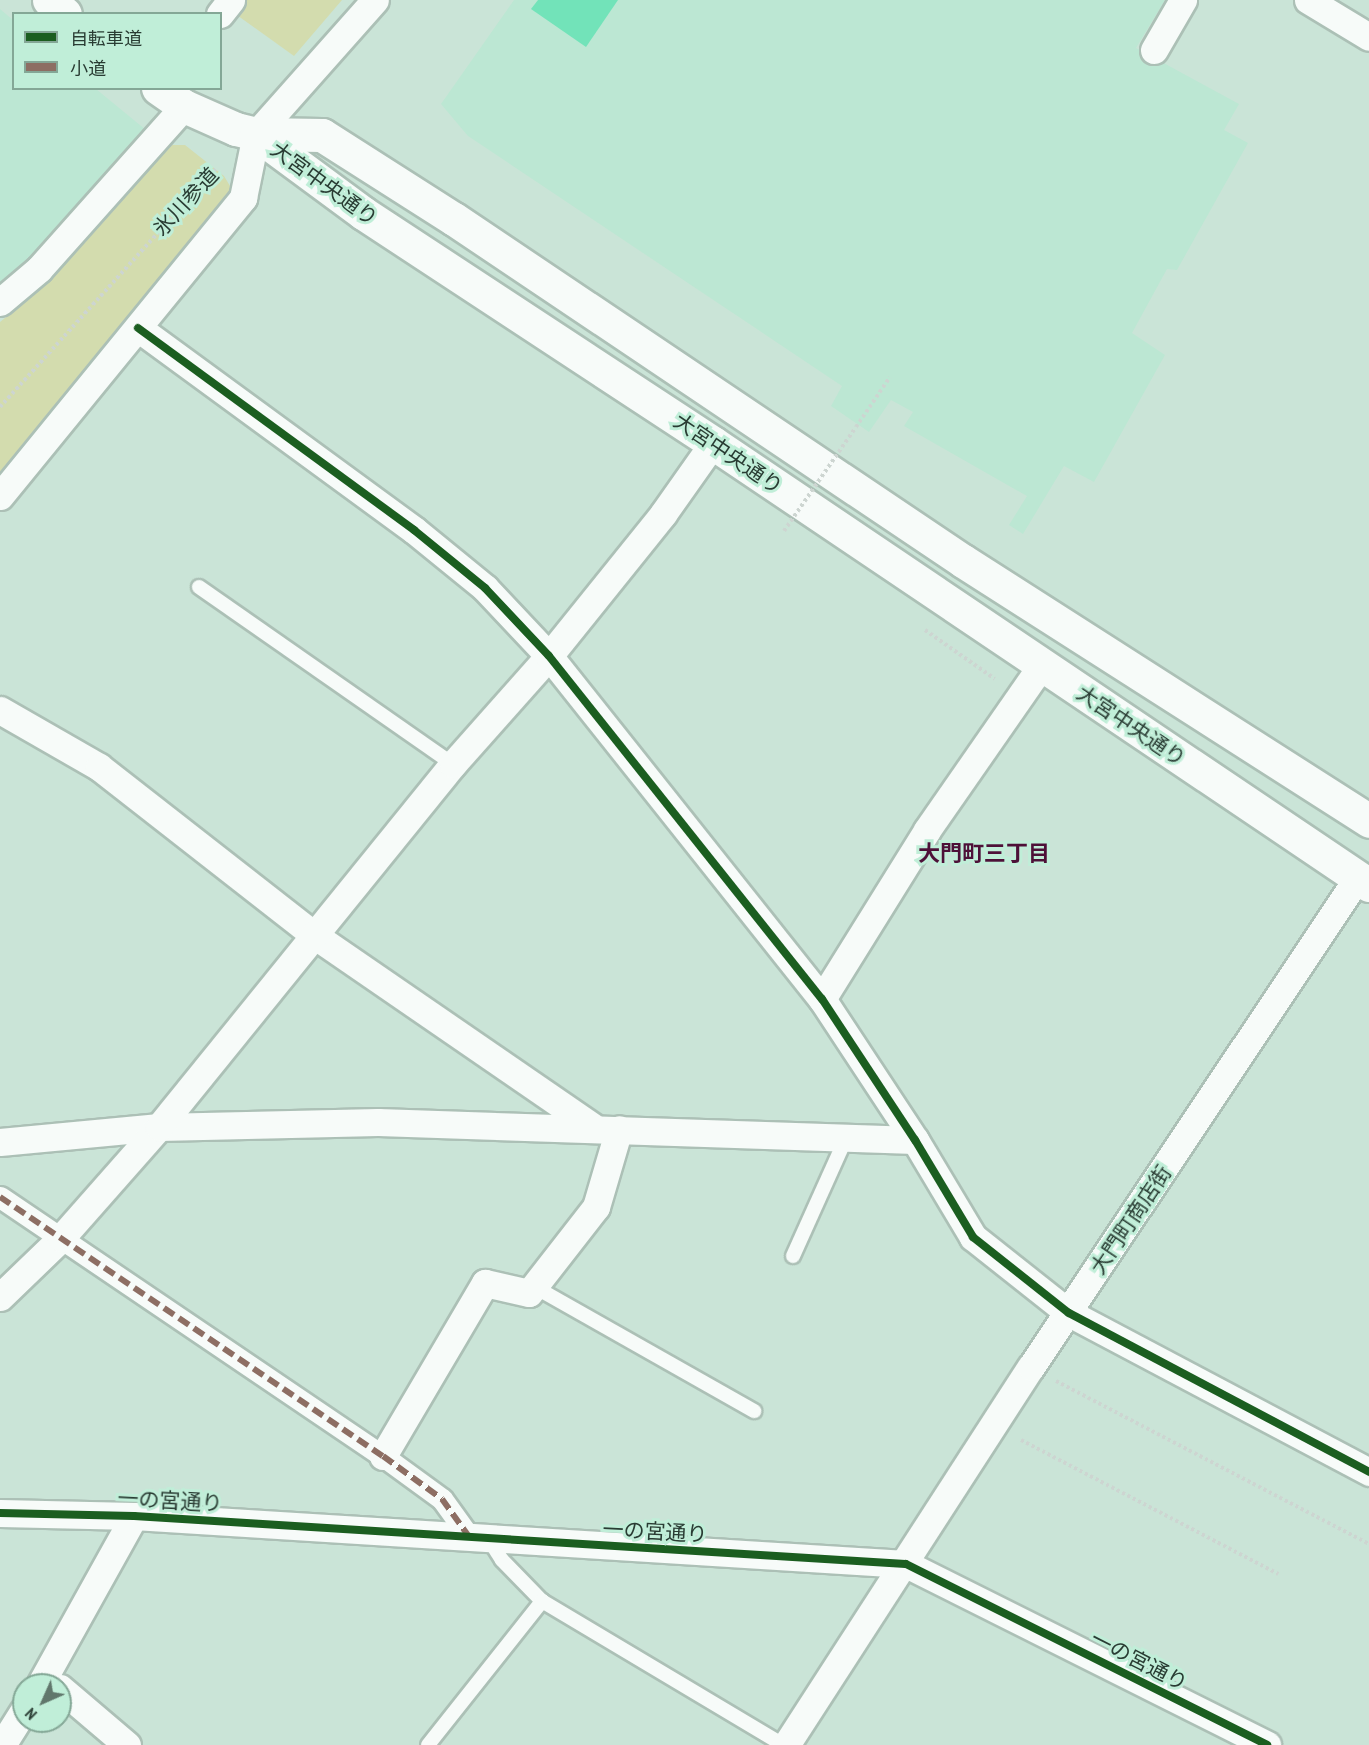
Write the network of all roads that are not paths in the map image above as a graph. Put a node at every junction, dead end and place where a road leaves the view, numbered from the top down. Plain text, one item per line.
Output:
1 (49, 0) edge
2 (231, 0) edge
3 (375, 0) edge
4 (1183, 0) edge
5 (1308, 0) edge
6 (63, 12) edge
7 (222, 12) edge
8 (1369, 37) edge
9 (1154, 50) dead end
10 (171, 97) edge
11 (256, 134) junction
12 (0, 302) edge
13 (138, 328) junction
14 (713, 443) junction
15 (0, 496) edge
16 (199, 587) dead end
17 (549, 656) junction
18 (1041, 666) junction
19 (0, 710) edge
20 (453, 764) junction
21 (1369, 821) edge
22 (1364, 881) edge
23 (314, 935) junction
24 (822, 999) junction
25 (159, 1126) junction
26 (592, 1126) junction
27 (619, 1129) junction
28 (847, 1136) junction
29 (915, 1140) junction
30 (0, 1142) edge
31 (0, 1197) edge
32 (61, 1238) junction
33 (793, 1256) dead end
34 (535, 1287) junction
35 (0, 1297) edge
36 (1069, 1313) junction
37 (754, 1411) dead end
38 (383, 1456) junction
39 (1369, 1472) edge
40 (0, 1513) edge
41 (134, 1516) junction
42 (480, 1540) junction
43 (906, 1564) junction
44 (542, 1601) junction
45 (56, 1673) edge
46 (72, 1701) edge
47 (12, 1729) edge
48 (2, 1745) edge
49 (127, 1745) edge
50 (428, 1745) edge
51 (785, 1745) edge
52 (1267, 1745) edge

1 - 6 main road
2 - 7 street
3 - 11 street
4 - 9 street
5 - 8 street
10 - 11 main road
10 - 12 street
11 - 13 street
11 - 14 main road, 大宮中央通り
11 - 21 main road, 大宮中央通り
13 - 15 street
13 - 17 street
14 - 17 street
14 - 18 main road, 大宮中央通り
16 - 20 lane
17 - 20 street
17 - 24 street
18 - 22 main road, 大宮中央通り
18 - 24 street
19 - 23 street
20 - 23 street
22 - 36 street, 大門町商店街
23 - 25 street
23 - 26 street
24 - 29 street
25 - 26 street
25 - 30 street
25 - 32 street
26 - 27 street
27 - 28 street
27 - 34 street
28 - 29 street
28 - 33 lane
29 - 36 street
31 - 32 street
32 - 35 street
32 - 38 street
34 - 37 lane
34 - 38 street
36 - 39 street
36 - 43 street, 大門町商店街
38 - 42 street
40 - 41 street, 一の宮通り
41 - 42 street, 一の宮通り
41 - 45 street
42 - 43 street, 一の宮通り
42 - 44 lane
43 - 51 street, 大門町商店街
43 - 52 street, 一の宮通り
44 - 50 lane
44 - 51 lane
46 - 49 street
47 - 48 street

